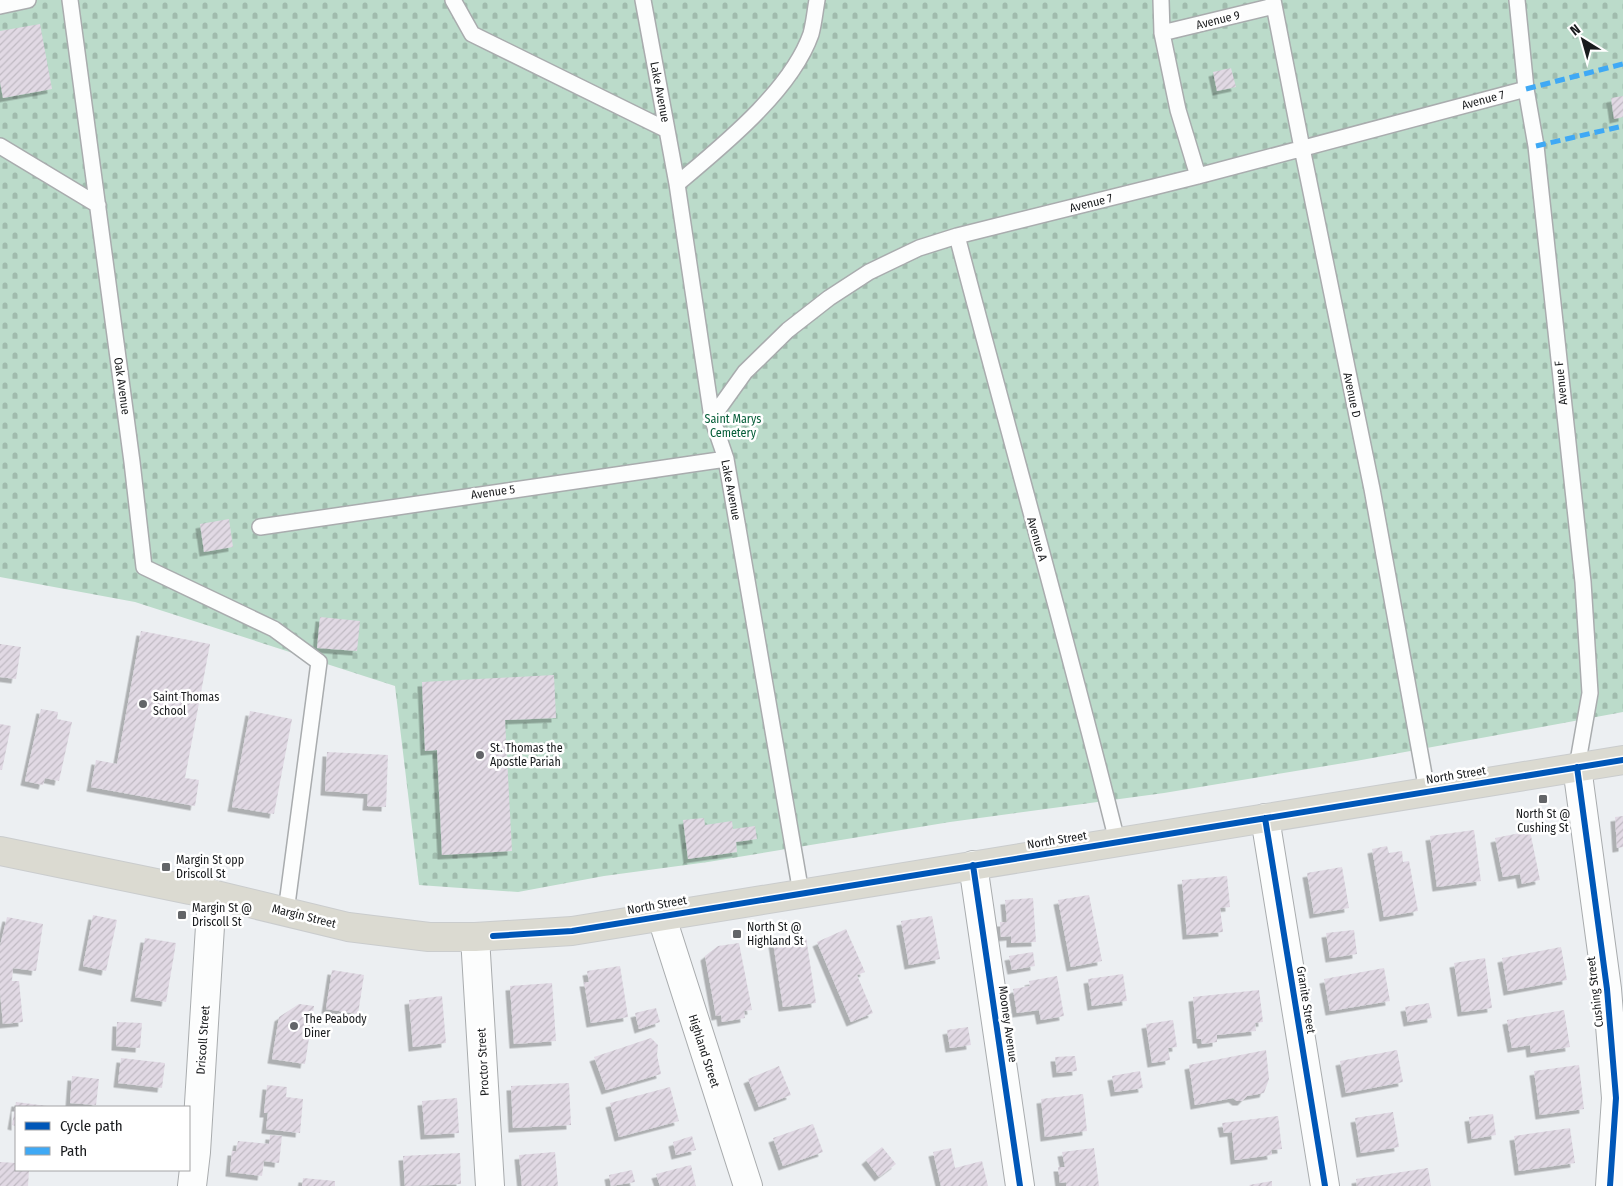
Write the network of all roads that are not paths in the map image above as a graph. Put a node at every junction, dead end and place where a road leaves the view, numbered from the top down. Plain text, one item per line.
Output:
1 (28, 0) edge
2 (70, 0) edge
3 (453, 0) edge
4 (643, 0) edge
5 (817, 0) edge
6 (1161, 0) edge
7 (1517, 0) edge
8 (1274, 3) edge
9 (0, 6) edge
10 (1162, 33) junction
11 (1526, 89) junction
12 (667, 130) junction
13 (0, 146) edge
14 (1302, 148) junction
15 (1198, 176) junction
16 (677, 184) junction
17 (98, 205) junction
18 (957, 236) junction
19 (712, 418) junction
20 (726, 460) junction
21 (260, 527) dead end
22 (1623, 760) edge
23 (1577, 767) junction
24 (1427, 791) junction
25 (1265, 818) junction
26 (1117, 841) junction
27 (0, 851) edge
28 (973, 865) junction
29 (801, 893) junction
30 (212, 894) junction
31 (286, 912) junction
32 (661, 915) junction
33 (484, 937) junction
34 (192, 1186) edge
35 (490, 1186) edge
36 (748, 1186) edge
37 (1020, 1186) edge
38 (1325, 1186) edge
39 (1610, 1186) edge

1 - 9 lane
2 - 17 lane, Oak Avenue
3 - 12 lane
4 - 12 lane, Lake Avenue
5 - 16 lane
6 - 10 lane
7 - 11 lane, Avenue F
8 - 10 lane, Avenue 9
8 - 14 lane, Avenue D
10 - 15 lane
11 - 14 lane, Avenue 7
11 - 23 lane, Avenue F
12 - 16 lane, Lake Avenue
13 - 17 lane
14 - 15 lane, Avenue 7
14 - 24 lane, Avenue D
15 - 18 lane, Avenue 7
16 - 19 lane, Lake Avenue
17 - 31 lane, Oak Avenue
18 - 19 lane, Avenue 7
18 - 26 lane, Avenue A
19 - 20 lane, Lake Avenue
20 - 21 lane, Avenue 5
20 - 29 lane, Lake Avenue
22 - 23 highway, North Street
23 - 24 highway, North Street
23 - 39 street, Cushing Street
24 - 25 highway, North Street
25 - 26 highway, North Street
25 - 38 street, Granite Street
26 - 28 highway, North Street
27 - 30 highway, Margin Street
28 - 29 highway, North Street
28 - 37 street, Mooney Avenue
29 - 32 highway, North Street
30 - 31 highway, Margin Street
30 - 34 street, Driscoll Street
31 - 33 highway, Margin Street
32 - 33 highway, North Street
32 - 36 street, Highland Street
33 - 35 street, Proctor Street

